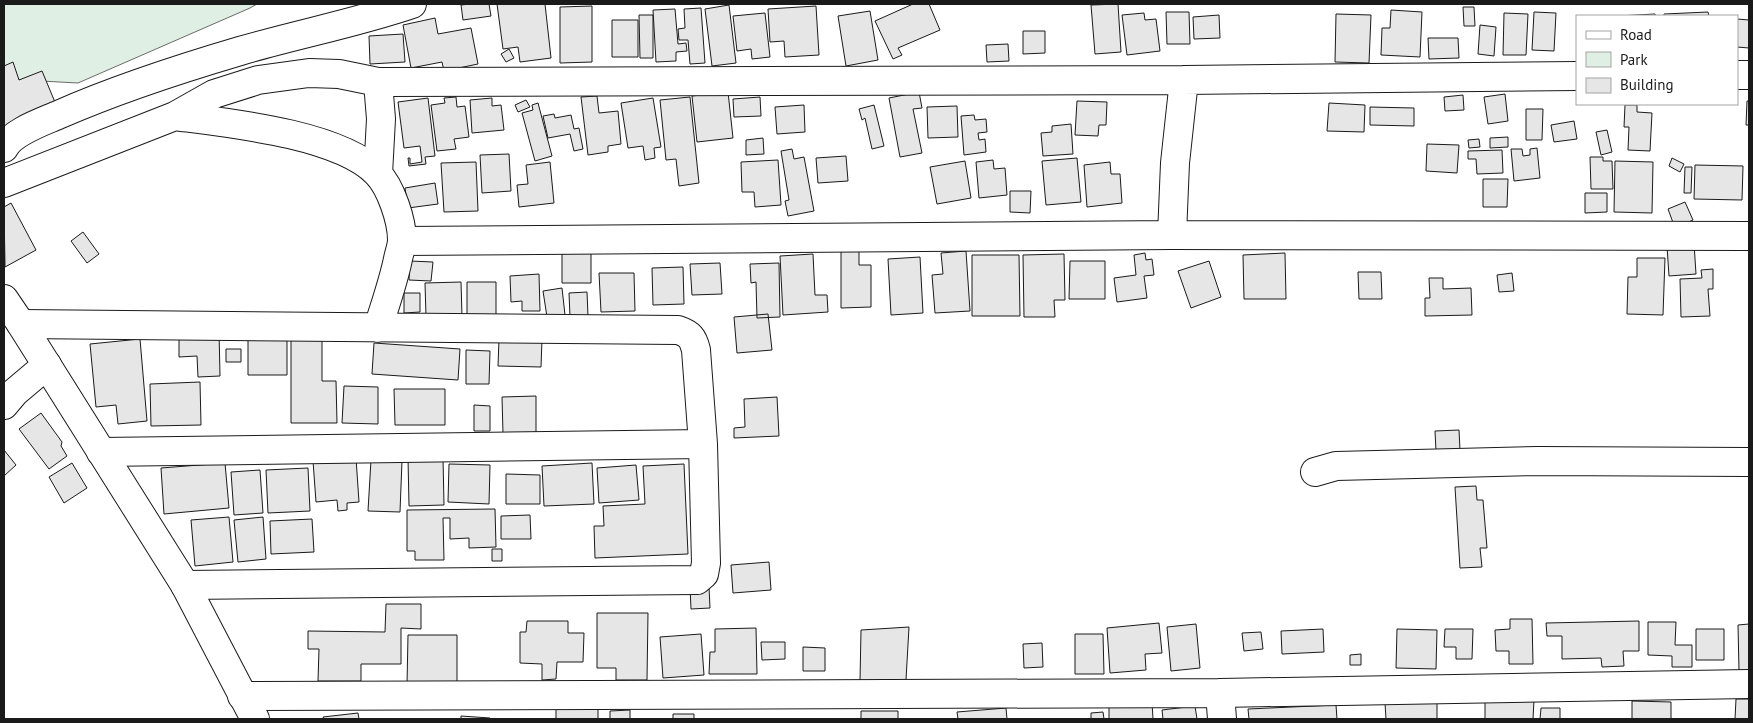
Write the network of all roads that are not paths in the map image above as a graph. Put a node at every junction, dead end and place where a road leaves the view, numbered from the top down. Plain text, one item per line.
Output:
1 (412, 4) edge
2 (1576, 76) edge
3 (1184, 80) junction
4 (378, 82) junction
5 (175, 116) junction
6 (4, 148) edge
7 (378, 174) junction
8 (4, 183) edge
9 (1172, 235) junction
10 (1749, 236) edge
11 (402, 241) junction
12 (4, 299) edge
13 (21, 324) junction
14 (378, 328) junction
15 (47, 365) junction
16 (4, 405) edge
17 (703, 444) junction
18 (101, 452) junction
19 (1749, 462) edge
20 (1315, 472) dead end
21 (185, 585) junction
22 (1749, 684) edge
23 (1221, 706) edge
24 (248, 708) edge

1 - 6 street
2 - 3 street
3 - 4 street
3 - 9 street
4 - 5 street
4 - 7 street
5 - 7 street
5 - 8 street
7 - 11 street
9 - 10 street
9 - 11 street
11 - 14 street
12 - 13 street
13 - 14 street
13 - 15 street
14 - 17 street
15 - 16 street
15 - 18 street
17 - 18 street
17 - 21 street
18 - 21 street
19 - 20 street
21 - 24 street
22 - 23 street
23 - 24 street

